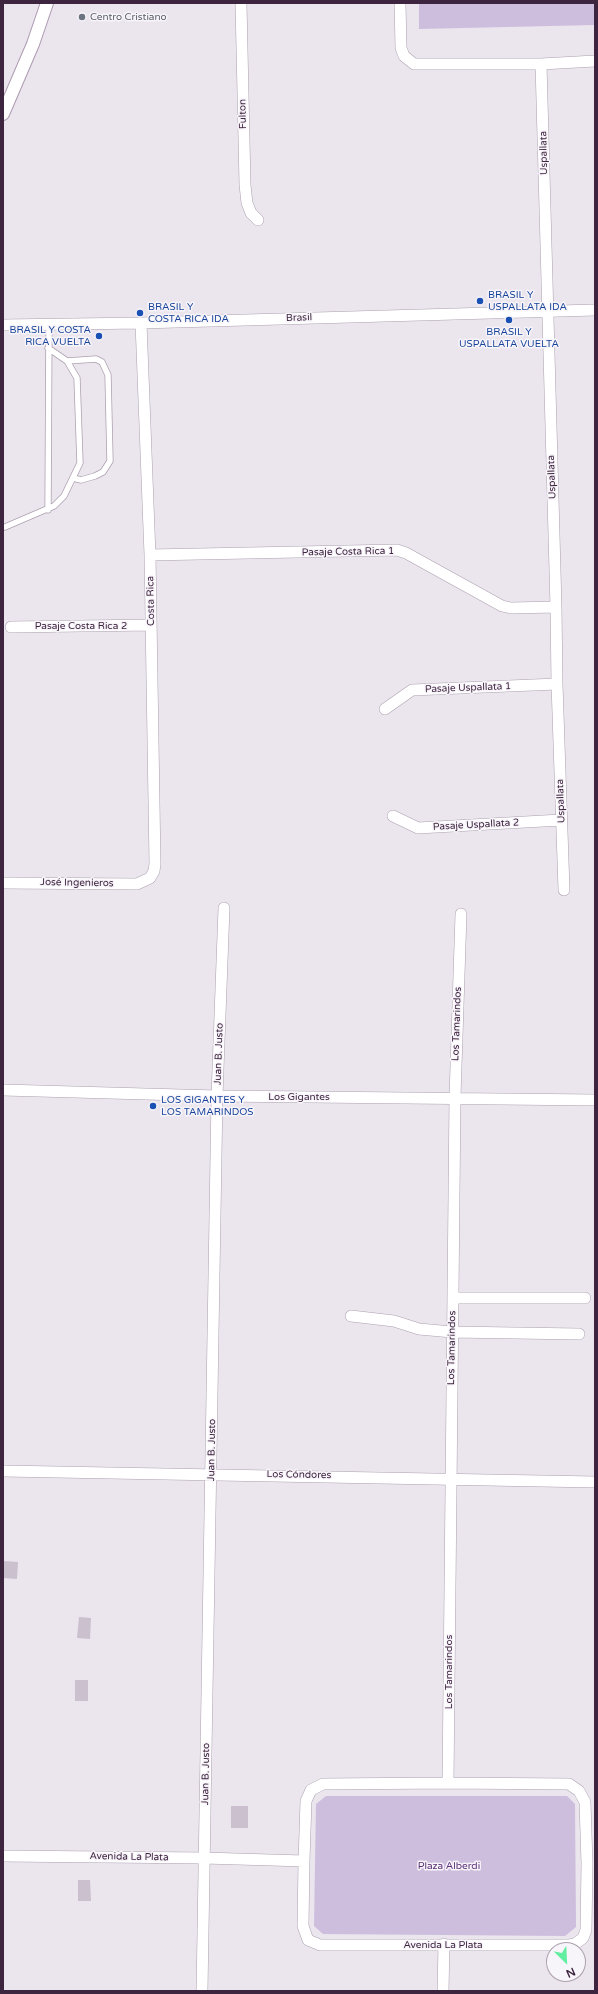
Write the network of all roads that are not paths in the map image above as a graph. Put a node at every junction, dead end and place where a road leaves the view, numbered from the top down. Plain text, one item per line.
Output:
1 (47, 3) edge
2 (241, 3) edge
3 (400, 3) edge
4 (595, 62) edge
5 (541, 64) junction
6 (3, 114) edge
7 (258, 220) dead end
8 (548, 310) junction
9 (595, 310) edge
10 (141, 323) junction
11 (49, 324) junction
12 (3, 325) edge
13 (48, 348) junction
14 (68, 361) junction
15 (73, 478) junction
16 (48, 510) junction
17 (5, 527) dead end
18 (150, 555) junction
19 (556, 607) junction
20 (151, 626) junction
21 (11, 627) dead end
22 (557, 684) junction
23 (384, 709) dead end
24 (393, 816) dead end
25 (561, 820) junction
26 (150, 878) joint
27 (3, 883) edge
28 (564, 890) dead end
29 (224, 908) dead end
30 (461, 914) dead end
31 (3, 1090) edge
32 (217, 1096) junction
33 (455, 1098) junction
34 (595, 1100) edge
35 (454, 1298) junction
36 (585, 1298) dead end
37 (351, 1316) dead end
38 (452, 1332) junction
39 (579, 1334) dead end
40 (3, 1470) edge
41 (212, 1474) junction
42 (450, 1478) junction
43 (595, 1482) edge
44 (448, 1783) junction
45 (3, 1856) edge
46 (204, 1858) junction
47 (304, 1861) junction
48 (591, 1864) edge
49 (444, 1944) junction
50 (202, 1991) edge
51 (443, 1991) edge

1 - 6 main road
2 - 7 street, Fulton
3 - 5 street
4 - 5 street
5 - 8 street, Uspallata
8 - 9 street, Brasil
8 - 10 street, Brasil
8 - 19 street, Uspallata
10 - 11 street, Brasil
10 - 18 street, Costa Rica
11 - 12 street, Brasil
11 - 13 lane
13 - 14 lane
13 - 16 lane
14 - 15 lane
14 - 15 lane
15 - 16 lane
16 - 17 lane
18 - 19 street, Pasaje Costa Rica 1
18 - 20 street, Costa Rica
19 - 22 street, Uspallata
20 - 21 street, Pasaje Costa Rica 2
20 - 26 street, Costa Rica
22 - 23 street, Pasaje Uspallata 1
22 - 25 street, Uspallata
24 - 25 street, Pasaje Uspallata 2
25 - 28 street, Uspallata
26 - 27 street, José Ingenieros
29 - 32 street, Juan B. Justo
30 - 33 street, Los Tamarindos
31 - 32 street, Los Gigantes
32 - 33 street, Los Gigantes
32 - 41 street, Juan B. Justo
33 - 34 street, Los Gigantes
33 - 35 street, Los Tamarindos
35 - 36 street
35 - 38 street, Los Tamarindos
37 - 38 street
38 - 39 street
38 - 42 street, Los Tamarindos
40 - 41 street, Los Cóndores
41 - 42 street, Los Cóndores
41 - 46 street, Juan B. Justo
42 - 43 street, Los Cóndores
42 - 44 street, Los Tamarindos
44 - 47 street, Avenida La Plata
44 - 48 street, Avenida La Plata
45 - 46 street, Avenida La Plata
46 - 47 street, Avenida La Plata
46 - 50 street, Juan B. Justo
47 - 49 street, Avenida La Plata
48 - 49 street, Avenida La Plata
49 - 51 street

